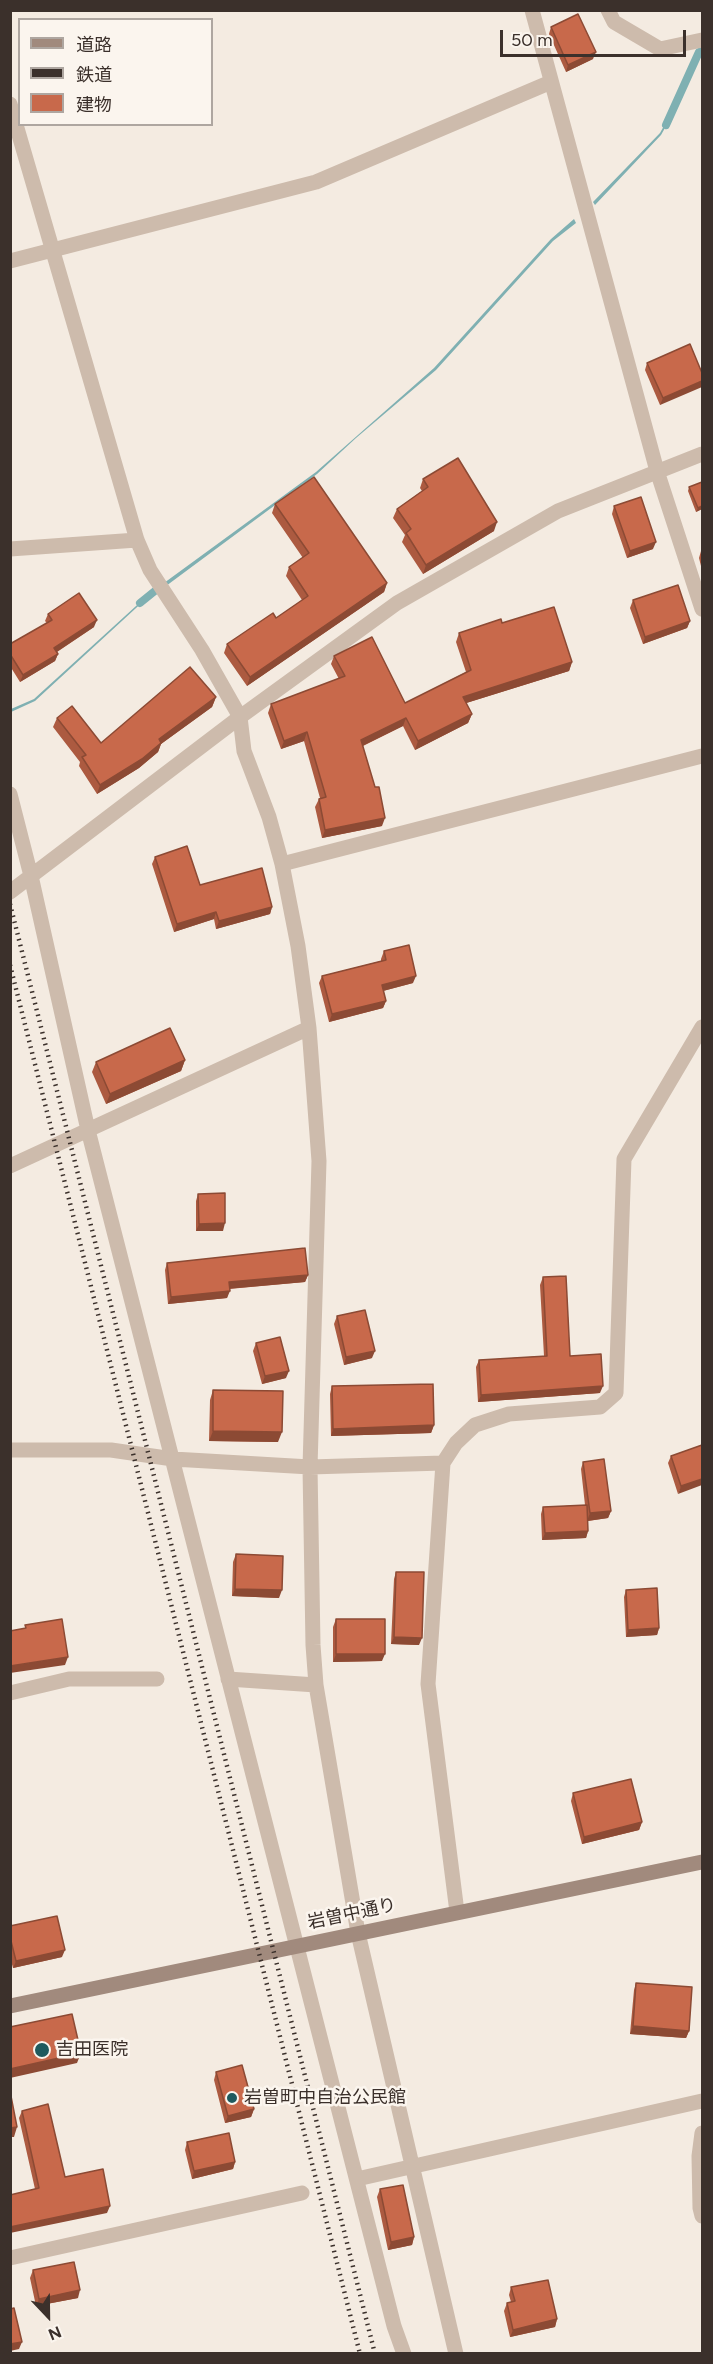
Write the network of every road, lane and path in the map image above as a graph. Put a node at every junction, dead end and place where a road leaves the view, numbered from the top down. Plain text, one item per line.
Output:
1 (532, 10) edge
2 (608, 10) edge
3 (702, 40) edge
4 (551, 82) junction
5 (10, 104) edge
6 (53, 250) junction
7 (10, 261) edge
8 (702, 454) edge
9 (657, 471) junction
10 (137, 540) junction
11 (10, 549) edge
12 (702, 609) edge
13 (240, 717) junction
14 (702, 756) edge
15 (10, 794) edge
16 (282, 864) junction
17 (31, 876) junction
18 (10, 892) edge
19 (702, 1027) edge
20 (309, 1028) junction
21 (88, 1130) junction
22 (10, 1166) edge
23 (10, 1450) edge
24 (173, 1459) junction
25 (443, 1463) junction
26 (310, 1467) junction
27 (157, 1679) dead end
28 (228, 1679) junction
29 (316, 1685) junction
30 (10, 1694) edge
31 (702, 1862) edge
32 (457, 1912) junction
33 (358, 1933) junction
34 (297, 1945) junction
35 (10, 2007) edge
36 (702, 2101) edge
37 (702, 2133) edge
38 (412, 2165) junction
39 (357, 2179) junction
40 (302, 2193) dead end
41 (702, 2216) edge
42 (10, 2258) edge
43 (404, 2354) edge
44 (456, 2354) edge

1 - 4 street
2 - 3 street
4 - 6 street
4 - 9 street
5 - 6 street
6 - 7 street
6 - 10 street
8 - 9 street
9 - 12 street
9 - 13 street
10 - 11 street
10 - 13 street
13 - 16 street
13 - 17 street
14 - 16 street
15 - 17 street
16 - 20 street
17 - 18 street
17 - 21 street
19 - 25 street
20 - 21 street
20 - 26 street
21 - 22 street
21 - 24 street
23 - 24 street
24 - 26 street
24 - 28 street
25 - 26 street
25 - 32 street
26 - 29 street
27 - 30 street
28 - 29 street
28 - 34 street
29 - 33 street
31 - 32 street, 岩曽中通り
32 - 33 street, 岩曽中通り
33 - 34 street, 岩曽中通り
33 - 38 street
34 - 35 street, 岩曽中通り
34 - 39 street
36 - 38 street
37 - 41 street
38 - 39 street
38 - 44 street
39 - 43 street
40 - 42 street

